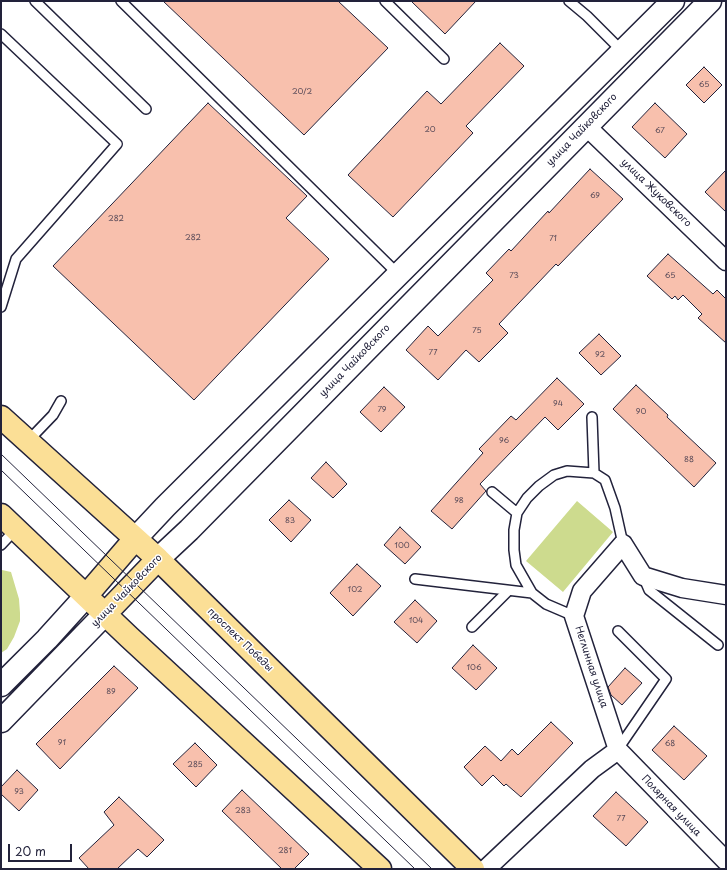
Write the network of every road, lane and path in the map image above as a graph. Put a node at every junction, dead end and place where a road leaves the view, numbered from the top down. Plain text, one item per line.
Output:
1 (35, 1) edge
2 (121, 1) edge
3 (385, 1) edge
4 (569, 1) edge
5 (673, 1) edge
6 (710, 1) edge
7 (1, 34) edge
8 (623, 52) junction
9 (444, 60) dead end
10 (146, 109) dead end
11 (586, 126) junction
12 (726, 261) edge
13 (399, 275) junction
14 (1, 308) edge
15 (61, 400) dead end
16 (1, 417) edge
17 (592, 417) dead end
18 (27, 441) junction
19 (594, 473) junction
20 (492, 492) dead end
21 (517, 513) junction
22 (8, 522) edge
23 (135, 539) junction
24 (1, 544) edge
25 (623, 544) junction
26 (158, 559) junction
27 (643, 576) junction
28 (415, 579) dead end
29 (508, 591) junction
30 (532, 593) junction
31 (726, 595) edge
32 (86, 596) junction
33 (105, 614) junction
34 (574, 616) junction
35 (472, 628) dead end
36 (618, 632) dead end
37 (718, 645) dead end
38 (1, 685) edge
39 (1, 721) edge
40 (618, 750) junction
41 (726, 861) edge
42 (380, 869) edge
43 (473, 869) edge
44 (486, 869) edge

1 - 10 lane
2 - 13 lane
3 - 9 lane
4 - 8 lane
5 - 8 main road
6 - 11 main road, улица Чайковского
7 - 14 lane
8 - 13 main road
11 - 12 street, улица Жуковского
11 - 26 main road, улица Чайковского
13 - 23 main road
15 - 18 lane
16 - 18 main road, проспект Победы
17 - 19 lane
18 - 23 main road, проспект Победы
19 - 21 lane
19 - 25 lane
20 - 21 lane
21 - 30 lane
22 - 24 lane
22 - 32 main road
23 - 26 main road, проспект Победы
23 - 32 main road
25 - 27 street
25 - 34 street, Неглинная улица
26 - 33 main road, улица Чайковского
26 - 43 main road, проспект Победы
27 - 31 street
27 - 37 lane
28 - 29 lane
29 - 30 lane
29 - 35 lane
30 - 34 lane
32 - 33 main road
32 - 38 main road
33 - 39 main road, улица Чайковского
33 - 42 main road
34 - 40 street, Неглинная улица
36 - 40 lane
40 - 41 street, Полярная улица
40 - 44 street

